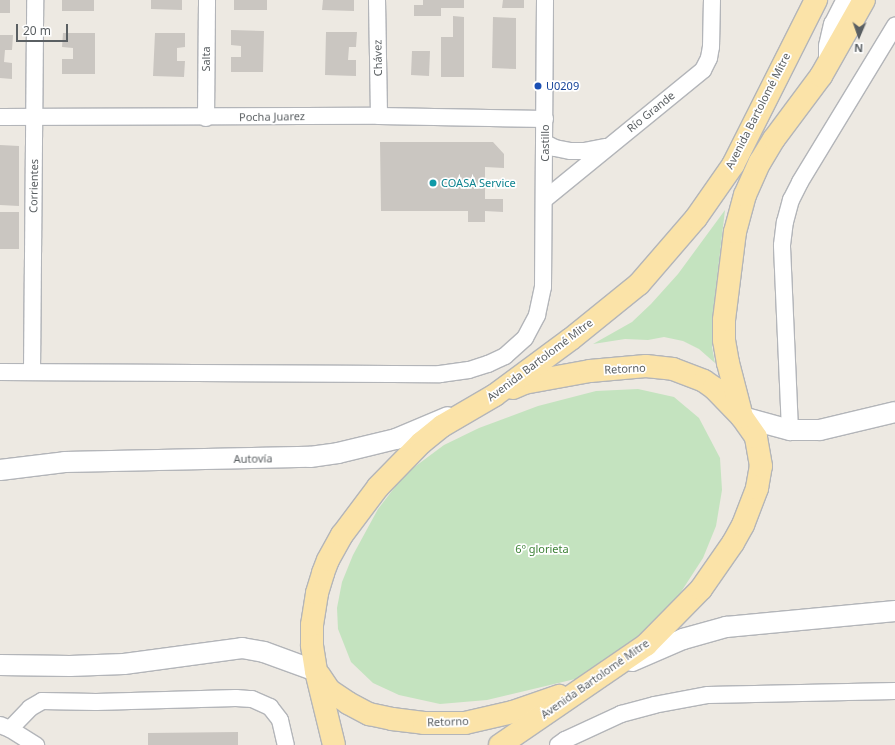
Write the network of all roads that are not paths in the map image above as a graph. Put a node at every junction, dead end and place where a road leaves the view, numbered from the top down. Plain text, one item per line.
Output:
1 (35, 0) edge
2 (207, 0) edge
3 (377, 0) edge
4 (545, 0) edge
5 (712, 0) edge
6 (816, 0) edge
7 (846, 0) edge
8 (864, 0) edge
9 (895, 26) edge
10 (828, 63) junction
11 (378, 116) junction
12 (0, 117) edge
13 (35, 117) junction
14 (206, 118) junction
15 (545, 119) junction
16 (545, 142) junction
17 (609, 146) junction
18 (545, 199) junction
19 (32, 371) junction
20 (0, 372) edge
21 (495, 395) junction
22 (895, 412) edge
23 (742, 417) junction
24 (790, 430) junction
25 (0, 470) edge
26 (895, 611) edge
27 (0, 665) edge
28 (612, 670) junction
29 (316, 671) junction
30 (895, 691) edge
31 (5, 727) edge
32 (36, 745) edge
33 (286, 745) edge
34 (334, 745) edge
35 (500, 745) edge
36 (558, 745) edge

1 - 13 street, Corrientes
2 - 14 street, Salta
3 - 11 street, Chávez
4 - 15 street, Castillo
5 - 17 street, Río Grande
6 - 21 main road, Avenida Bartolomé Mitre
7 - 10 street
8 - 10 main road, Avenida Bartolomé Mitre
9 - 24 street
10 - 23 main road, Avenida Bartolomé Mitre
11 - 14 street, Pocha Juarez
11 - 15 street, Pocha Juarez
12 - 13 street, Pocha Juarez
13 - 14 street, Pocha Juarez
13 - 19 street, Corrientes
15 - 16 street, Castillo
16 - 17 street
16 - 18 street, Castillo
17 - 18 street, Río Grande
18 - 19 street, Castillo
19 - 20 street, Castillo
21 - 23 main road, Retorno
21 - 25 street, Autovía
21 - 29 main road, Avenida Bartolomé Mitre
22 - 24 street
23 - 24 street
23 - 28 main road, Avenida Bartolomé Mitre
26 - 28 street
27 - 29 street
28 - 29 main road, Retorno
28 - 35 main road, Avenida Bartolomé Mitre
29 - 34 main road, Avenida Bartolomé Mitre
30 - 36 street
31 - 32 street
31 - 33 street

